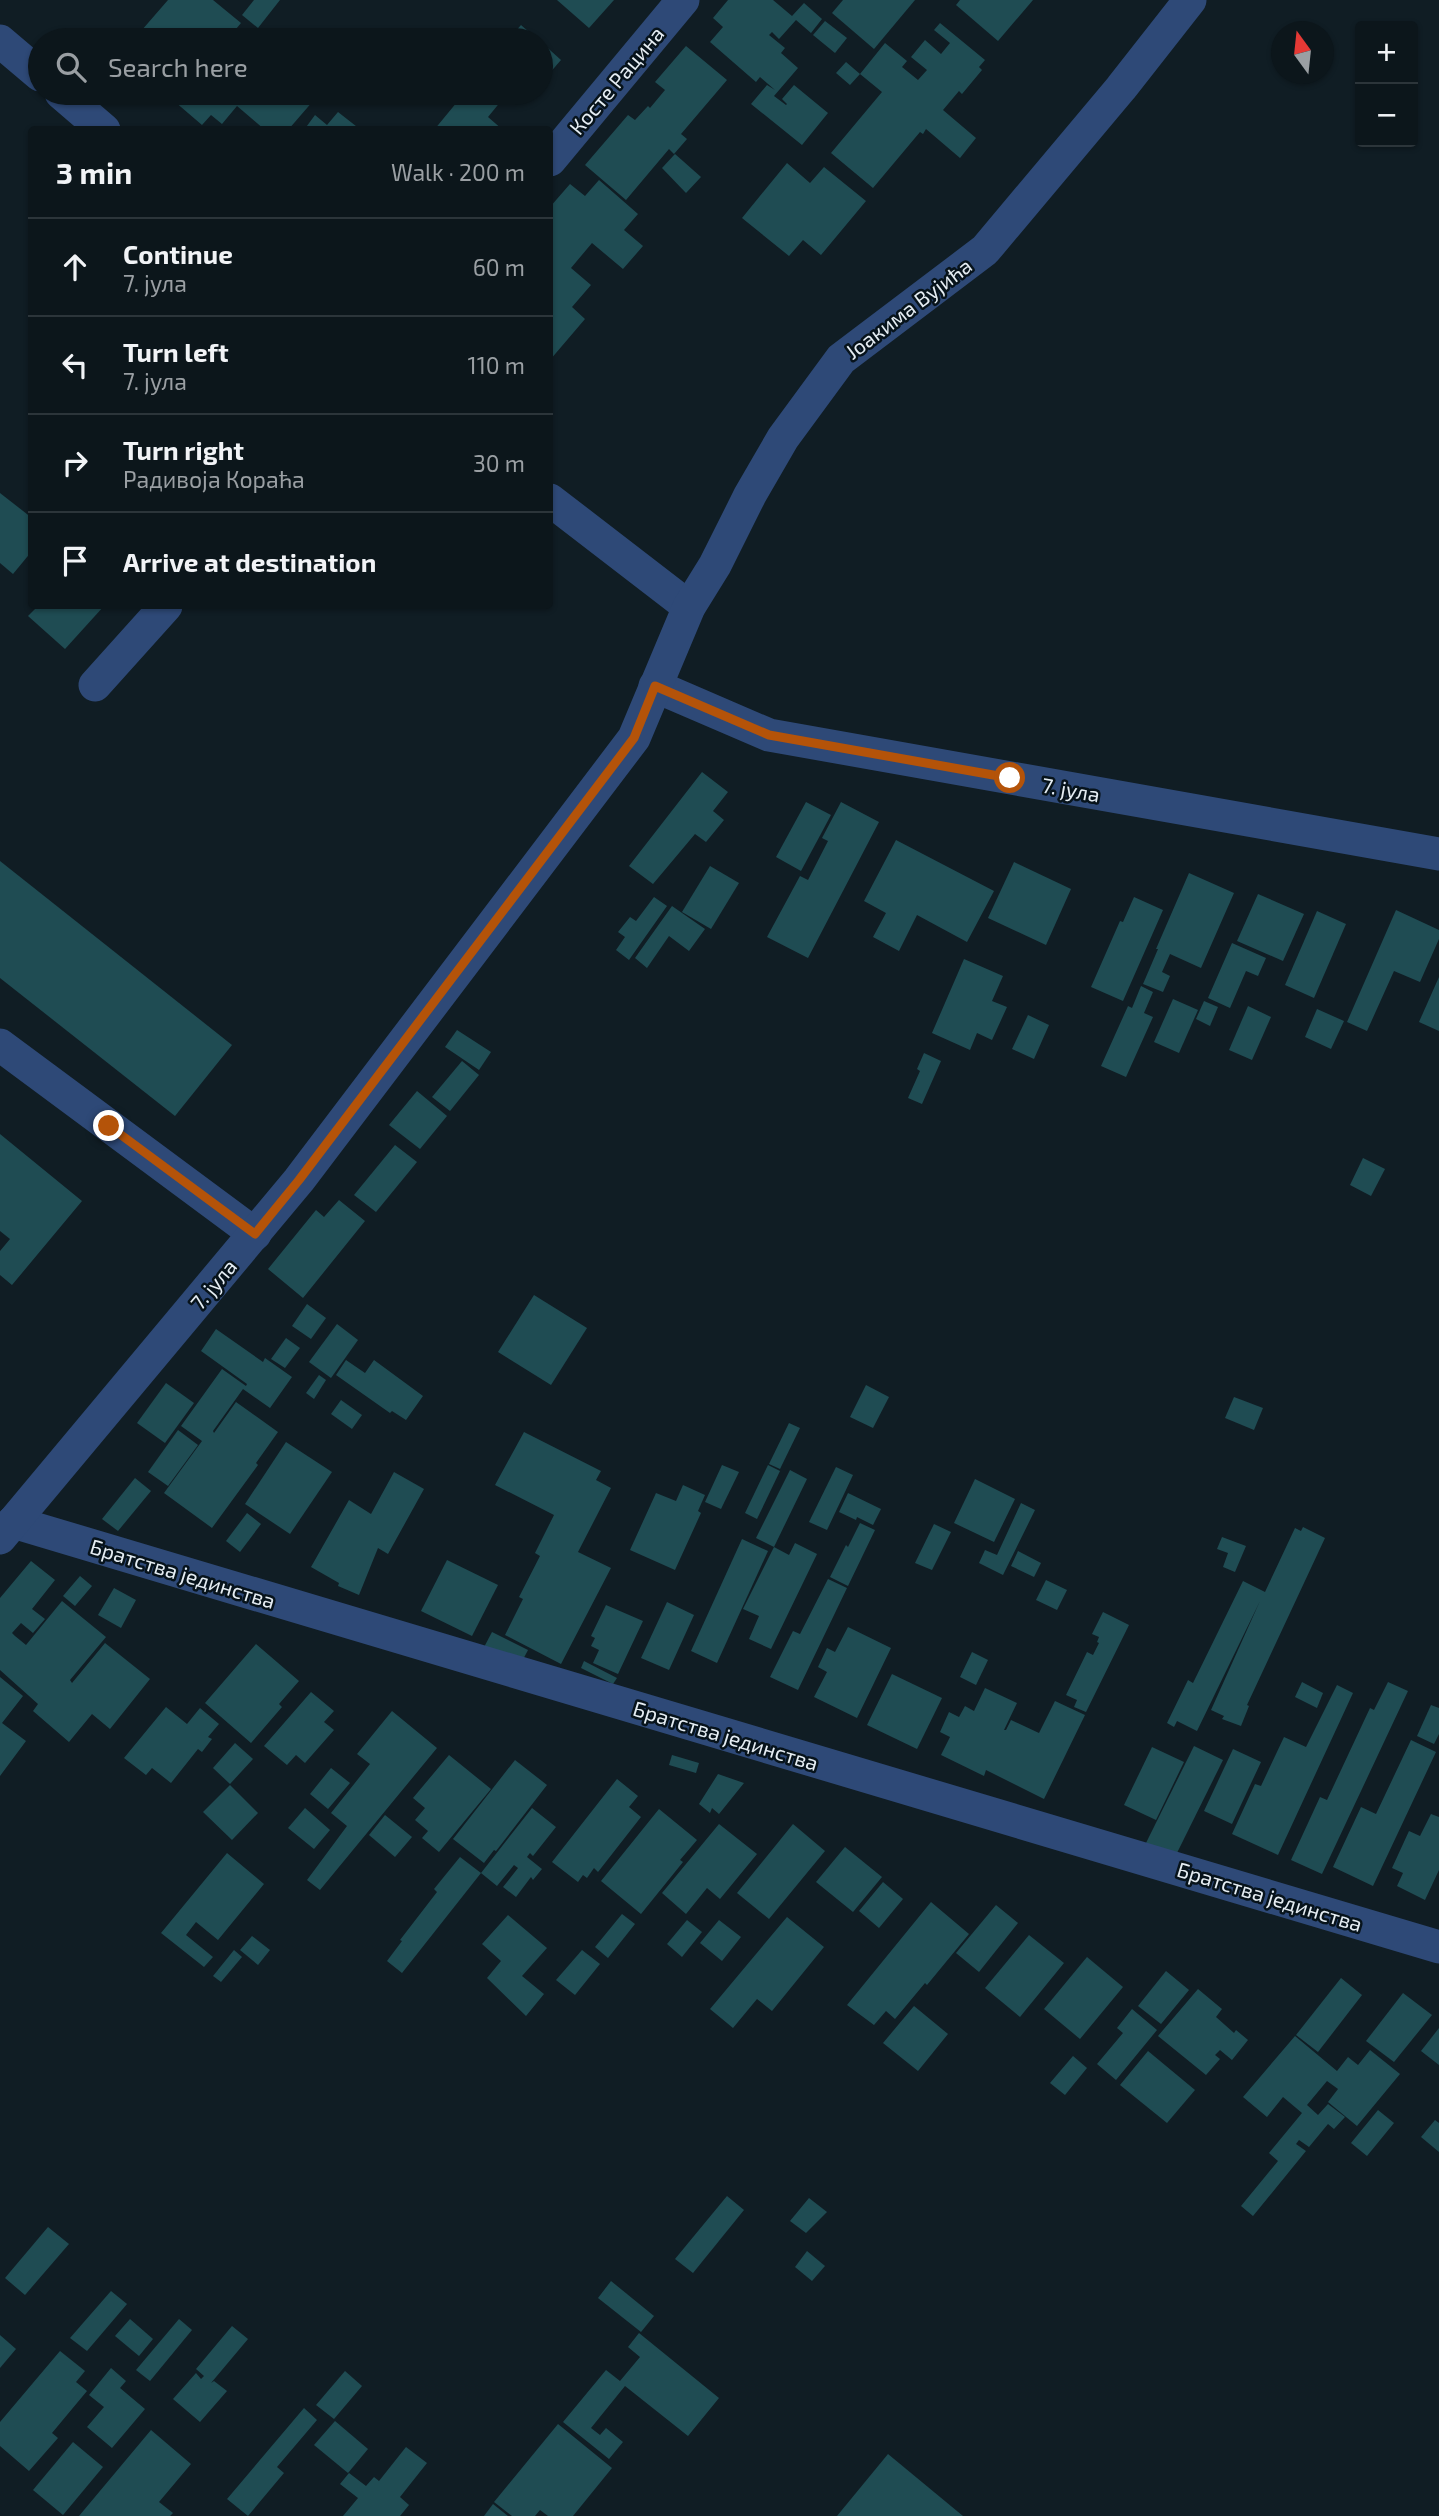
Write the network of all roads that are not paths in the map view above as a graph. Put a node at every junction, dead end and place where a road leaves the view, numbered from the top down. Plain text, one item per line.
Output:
1 (683, 0) edge
2 (1190, 0) edge
3 (0, 41) edge
4 (28, 65) edge
5 (75, 105) edge
6 (99, 126) edge
7 (553, 156) edge
8 (553, 502) edge
9 (689, 607) junction
10 (163, 609) edge
11 (95, 685) dead end
12 (655, 686) junction
13 (1439, 854) edge
14 (0, 1045) edge
15 (255, 1234) junction
16 (7, 1530) edge
17 (1439, 1947) edge

1 - 7 street, Косте Рацина
2 - 9 street, Јоакима Вујића
3 - 4 street
5 - 6 street
8 - 9 street
9 - 12 street, Јоакима Вујића
10 - 11 street
12 - 13 street, 7. јула
12 - 15 street, 7. јула
14 - 15 street
15 - 16 street, 7. јула
16 - 17 street, Братства јединства

